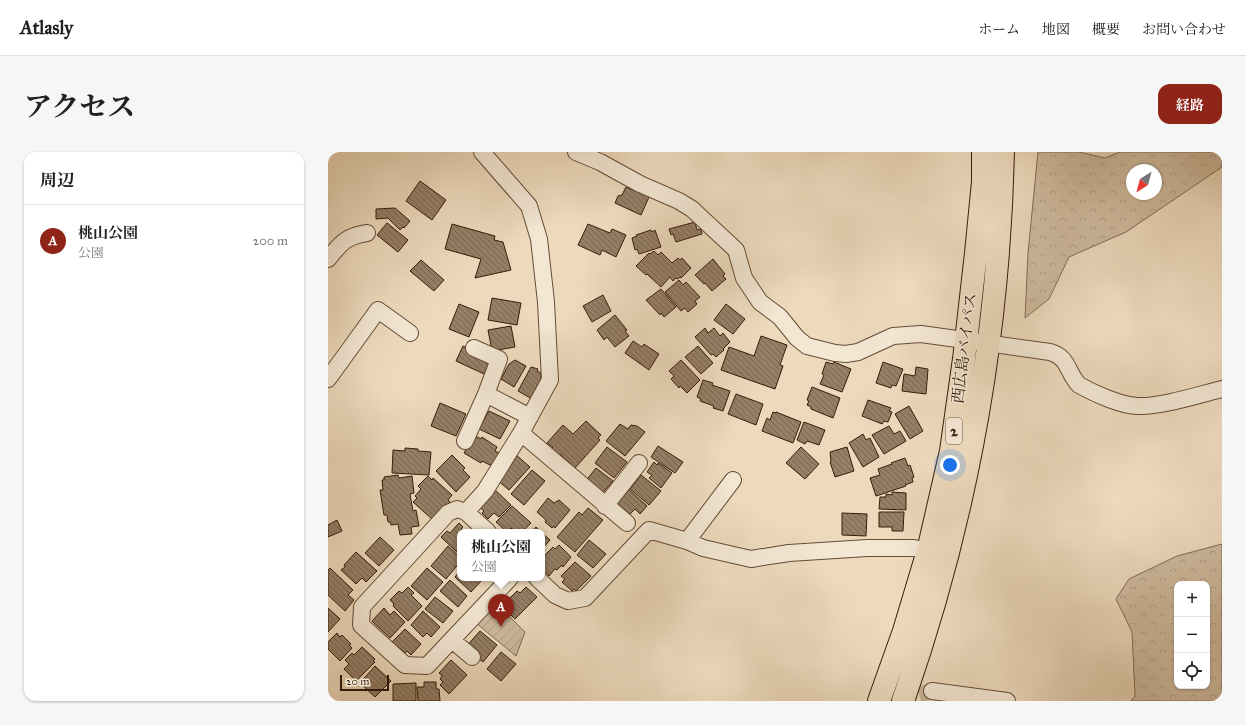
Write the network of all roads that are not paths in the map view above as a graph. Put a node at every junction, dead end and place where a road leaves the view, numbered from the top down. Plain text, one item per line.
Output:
1 (482, 152) edge
2 (576, 152) edge
3 (983, 152) edge
4 (1003, 152) edge
5 (368, 233) dead end
6 (328, 259) edge
7 (410, 333) dead end
8 (966, 340) junction
9 (989, 343) junction
10 (474, 348) dead end
11 (328, 379) edge
12 (1222, 389) edge
13 (486, 394) junction
14 (530, 417) junction
15 (521, 433) junction
16 (464, 441) dead end
17 (639, 463) dead end
18 (733, 480) dead end
19 (605, 506) junction
20 (466, 512) junction
21 (627, 522) dead end
22 (485, 529) edge
23 (687, 541) junction
24 (928, 551) junction
25 (507, 581) edge
26 (540, 581) edge
27 (452, 640) junction
28 (472, 657) dead end
29 (932, 691) tunnel mouth
30 (978, 699) edge
31 (879, 701) edge
32 (903, 701) edge
33 (1007, 701) edge

1 - 14 street
2 - 8 street
3 - 8 highway, 西広島バイパス / 2
4 - 9 highway, 西広島バイパス / 2
5 - 6 street
7 - 11 street
8 - 9 street
8 - 24 highway, 西広島バイパス / 2
9 - 12 street
9 - 32 highway, 西広島バイパス / 2
10 - 13 street
13 - 14 street
13 - 16 street
14 - 15 street
15 - 19 street
15 - 20 street
17 - 19 street
18 - 23 street
19 - 21 street
20 - 22 street
20 - 27 street
23 - 24 street
23 - 26 street
24 - 31 highway, 西広島バイパス / 2
25 - 27 street
27 - 28 street
29 - 30 street
30 - 33 street

